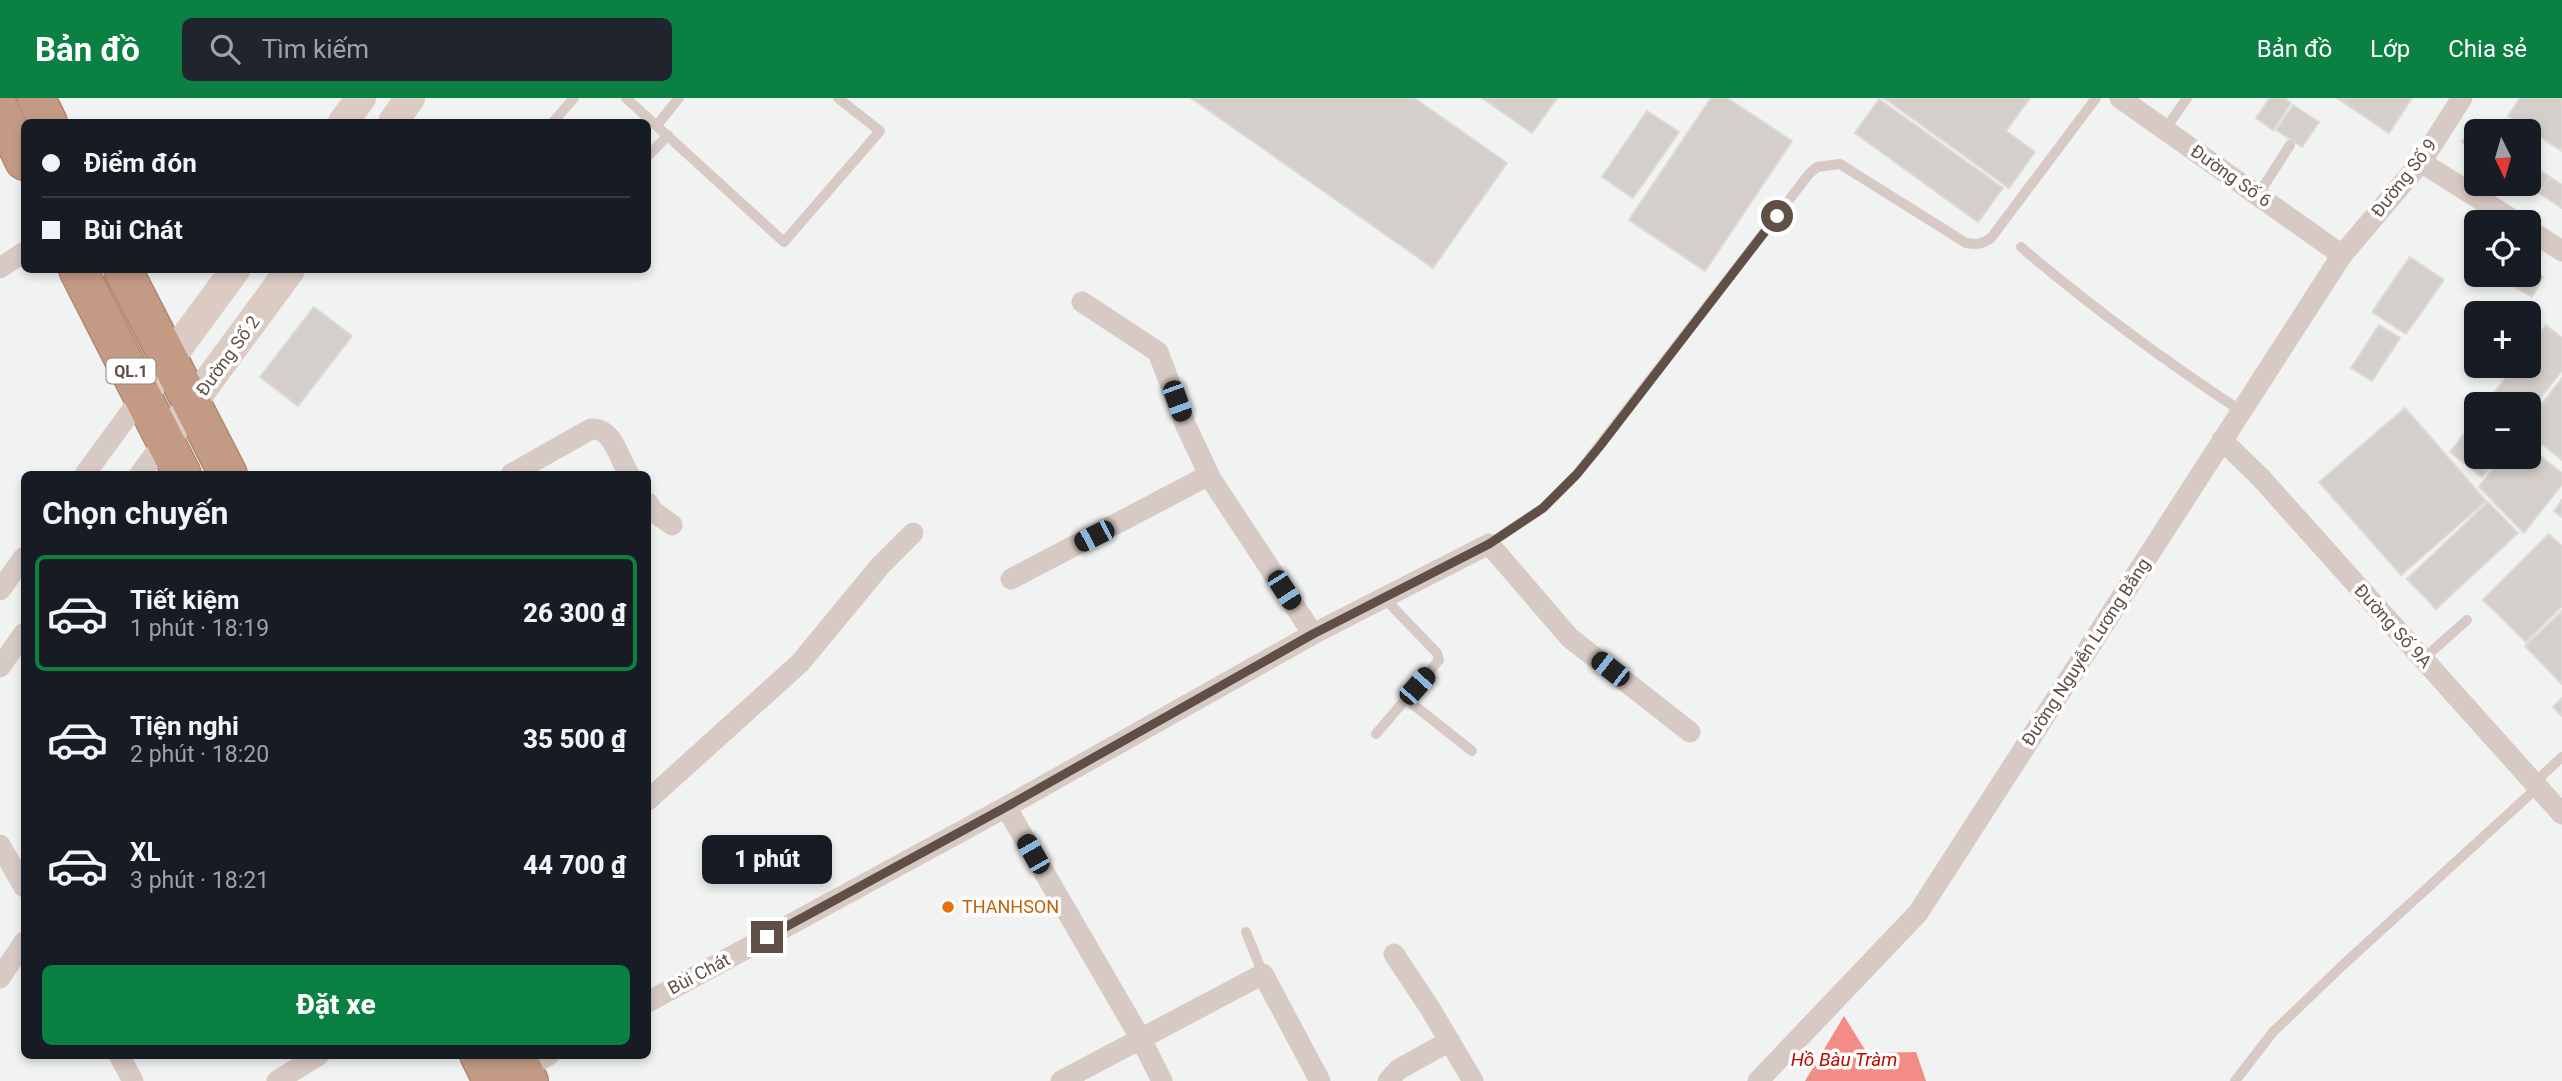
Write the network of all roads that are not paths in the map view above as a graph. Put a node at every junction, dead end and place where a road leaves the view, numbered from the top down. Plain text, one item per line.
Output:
1 (36, 98) edge
2 (361, 98) edge
3 (410, 98) edge
4 (573, 98) edge
5 (626, 98) edge
6 (679, 98) edge
7 (838, 98) edge
8 (2096, 98) edge
9 (2120, 98) edge
10 (2187, 98) edge
11 (2462, 98) edge
12 (0, 110) edge
13 (46, 119) edge
14 (345, 119) edge
15 (395, 119) edge
16 (556, 119) edge
17 (657, 124) junction
18 (2165, 130) junction
19 (668, 135) junction
20 (2290, 145) dead end
21 (651, 153) edge
22 (21, 155) edge
23 (2421, 162) junction
24 (2258, 195) junction
25 (2497, 210) edge
26 (2541, 238) edge
27 (2021, 247) dead end
28 (2562, 251) edge
29 (21, 254) edge
30 (2342, 255) junction
31 (0, 268) edge
32 (80, 273) edge
33 (124, 273) edge
34 (233, 273) edge
35 (288, 273) edge
36 (1082, 302) dead end
37 (169, 362) junction
38 (143, 395) junction
39 (192, 405) junction
40 (2241, 411) junction
41 (165, 440) junction
42 (2222, 440) junction
43 (87, 471) edge
44 (142, 471) edge
45 (180, 471) edge
46 (226, 471) edge
47 (516, 471) edge
48 (627, 471) edge
49 (1209, 475) junction
50 (651, 508) edge
51 (673, 525) dead end
52 (913, 533) dead end
53 (1489, 544) junction
54 (21, 561) edge
55 (1011, 579) dead end
56 (0, 590) edge
57 (1384, 598) junction
58 (2467, 620) dead end
59 (1313, 634) junction
60 (21, 637) edge
61 (2423, 659) junction
62 (0, 667) edge
63 (1406, 699) junction
64 (1690, 732) dead end
65 (1376, 734) dead end
66 (1472, 751) dead end
67 (2562, 757) edge
68 (2536, 785) junction
69 (651, 797) edge
70 (1006, 807) junction
71 (2562, 814) edge
72 (0, 845) edge
73 (21, 882) edge
74 (1246, 932) dead end
75 (21, 946) edge
76 (1394, 954) dead end
77 (1263, 974) junction
78 (0, 978) edge
79 (651, 1000) edge
80 (1140, 1039) junction
81 (1450, 1041) junction
82 (120, 1059) edge
83 (313, 1059) edge
84 (492, 1059) edge
85 (522, 1068) edge
86 (131, 1080) edge
87 (277, 1081) edge
88 (1061, 1081) edge
89 (1162, 1081) edge
90 (1321, 1081) edge
91 (1388, 1081) edge
92 (1473, 1081) edge
93 (1758, 1081) edge
94 (2235, 1081) edge

1 - 13 highway
2 - 14 street
3 - 15 street
4 - 16 lane
5 - 17 lane
6 - 17 lane
7 - 19 lane
8 - 53 lane
9 - 18 street, Đường Số 6
10 - 18 lane
11 - 23 street, Đường Số 9
12 - 22 highway
17 - 19 lane
18 - 24 street, Đường Số 6
19 - 21 lane
20 - 24 lane
23 - 25 street
23 - 30 street, Đường Số 9
24 - 30 street, Đường Số 6
26 - 28 street
27 - 40 lane
29 - 31 street
30 - 40 street, Đường Nguyễn Lương Bằng
32 - 38 highway, QL.1
33 - 37 highway, QL.1
34 - 37 street
35 - 39 street, Đường Số 2
36 - 49 street
37 - 38 street
37 - 39 highway, QL.1
38 - 41 highway, QL.1
38 - 43 street
39 - 41 street, Đường Số 2
39 - 46 highway, QL.1
40 - 42 street, Đường Nguyễn Lương Bằng
41 - 44 street
41 - 45 highway, QL.1
42 - 61 street, Đường Số 9A
42 - 93 street, Đường Nguyễn Lương Bằng
47 - 48 street
49 - 55 street
49 - 59 street
50 - 51 street
52 - 69 street
53 - 57 street, Bùi Chát
53 - 64 street
54 - 56 street
57 - 59 street, Bùi Chát
57 - 63 lane
58 - 61 lane
59 - 70 street, Bùi Chát
60 - 62 street
61 - 68 street, Đường Số 9A
63 - 65 lane
63 - 66 lane
67 - 68 lane
68 - 71 street, Đường Số 9A
68 - 94 lane
70 - 79 street, Bùi Chát
70 - 80 street
72 - 73 street
74 - 77 lane
75 - 78 street
76 - 81 street
77 - 80 street
77 - 90 street
80 - 88 street
80 - 89 street
81 - 91 street
81 - 92 street
82 - 86 street
83 - 87 street
84 - 85 highway

